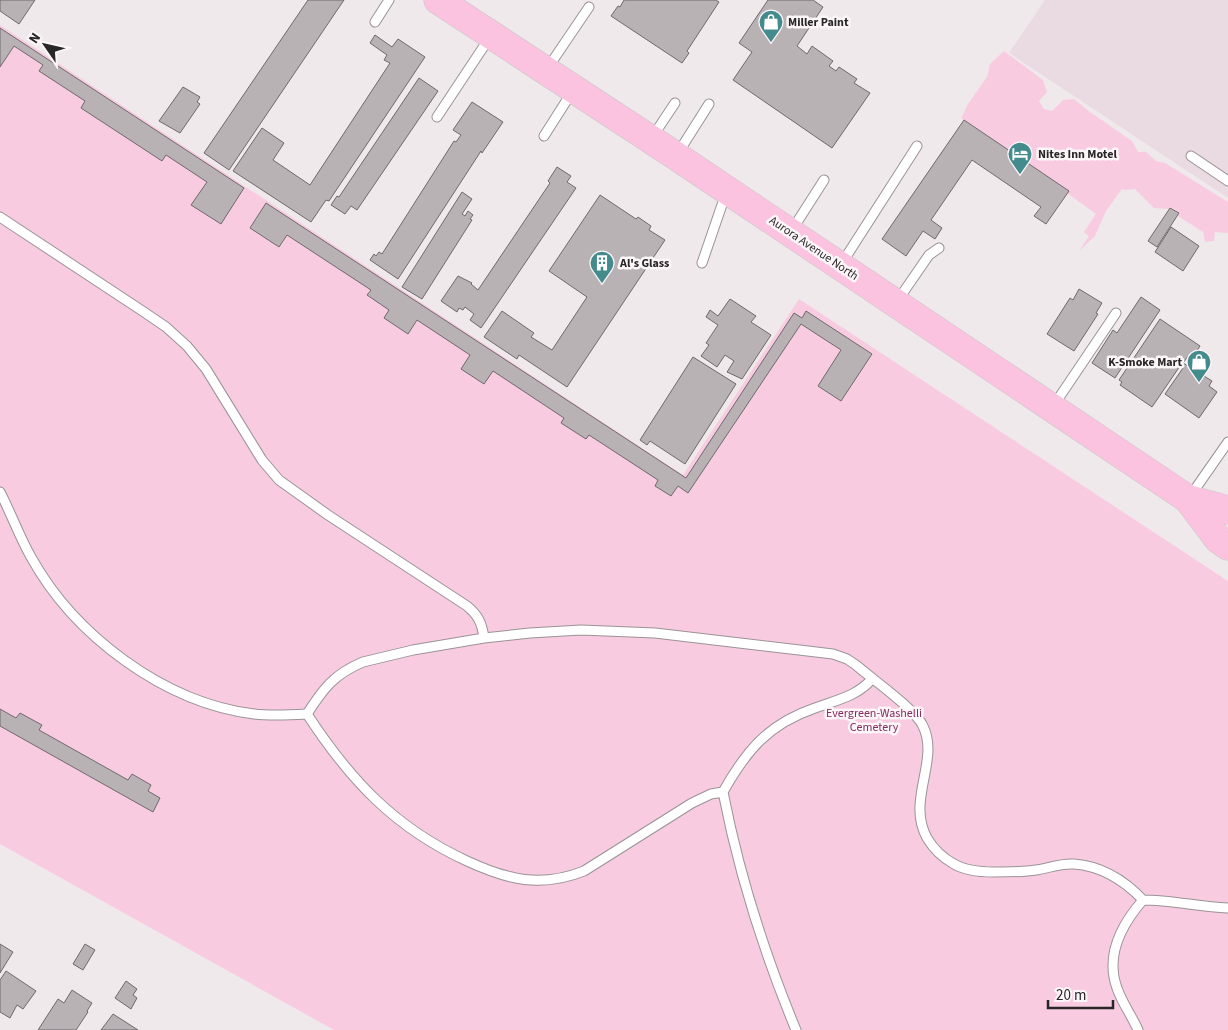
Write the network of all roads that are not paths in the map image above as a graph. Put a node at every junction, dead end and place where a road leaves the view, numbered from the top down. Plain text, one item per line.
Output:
1 (389, 0) edge
2 (438, 0) edge
3 (589, 7) dead end
4 (375, 22) dead end
5 (492, 35) junction
6 (545, 71) junction
7 (574, 90) junction
8 (675, 103) dead end
9 (709, 104) dead end
10 (437, 117) dead end
11 (544, 136) dead end
12 (650, 139) junction
13 (917, 146) dead end
14 (676, 156) junction
15 (1191, 156) dead end
16 (824, 180) dead end
17 (1228, 181) edge
18 (727, 190) junction
19 (0, 217) edge
20 (791, 232) junction
21 (939, 248) dead end
22 (702, 263) dead end
23 (841, 265) junction
24 (897, 302) junction
25 (1116, 313) dead end
26 (1052, 408) junction
27 (1228, 442) edge
28 (0, 492) edge
29 (1188, 499) junction
30 (1228, 510) edge
31 (1228, 546) edge
32 (484, 638) junction
33 (872, 679) junction
34 (307, 714) junction
35 (723, 792) junction
36 (1143, 900) junction
37 (1228, 908) edge
38 (796, 1030) edge
39 (1138, 1030) edge

1 - 4 lane
2 - 5 highway, Aurora Avenue North
3 - 6 lane
5 - 6 highway, Aurora Avenue North
5 - 10 lane
6 - 7 highway, Aurora Avenue North
7 - 11 lane
7 - 12 highway, Aurora Avenue North
8 - 12 lane
9 - 14 lane
12 - 14 highway, Aurora Avenue North
13 - 23 lane
14 - 18 highway, Aurora Avenue North
15 - 17 lane
16 - 20 lane
18 - 20 highway, Aurora Avenue North
18 - 22 lane
19 - 32 lane
20 - 23 highway, Aurora Avenue North
21 - 24 lane
23 - 24 highway, Aurora Avenue North
24 - 26 highway, Aurora Avenue North
25 - 26 lane
26 - 29 highway, Aurora Avenue North
27 - 29 lane
28 - 34 lane
29 - 30 highway, Aurora Avenue North
29 - 31 highway, Aurora Avenue North
32 - 33 lane
32 - 34 lane
33 - 35 lane
33 - 36 lane
34 - 35 lane
35 - 38 lane
36 - 37 lane
36 - 39 lane

